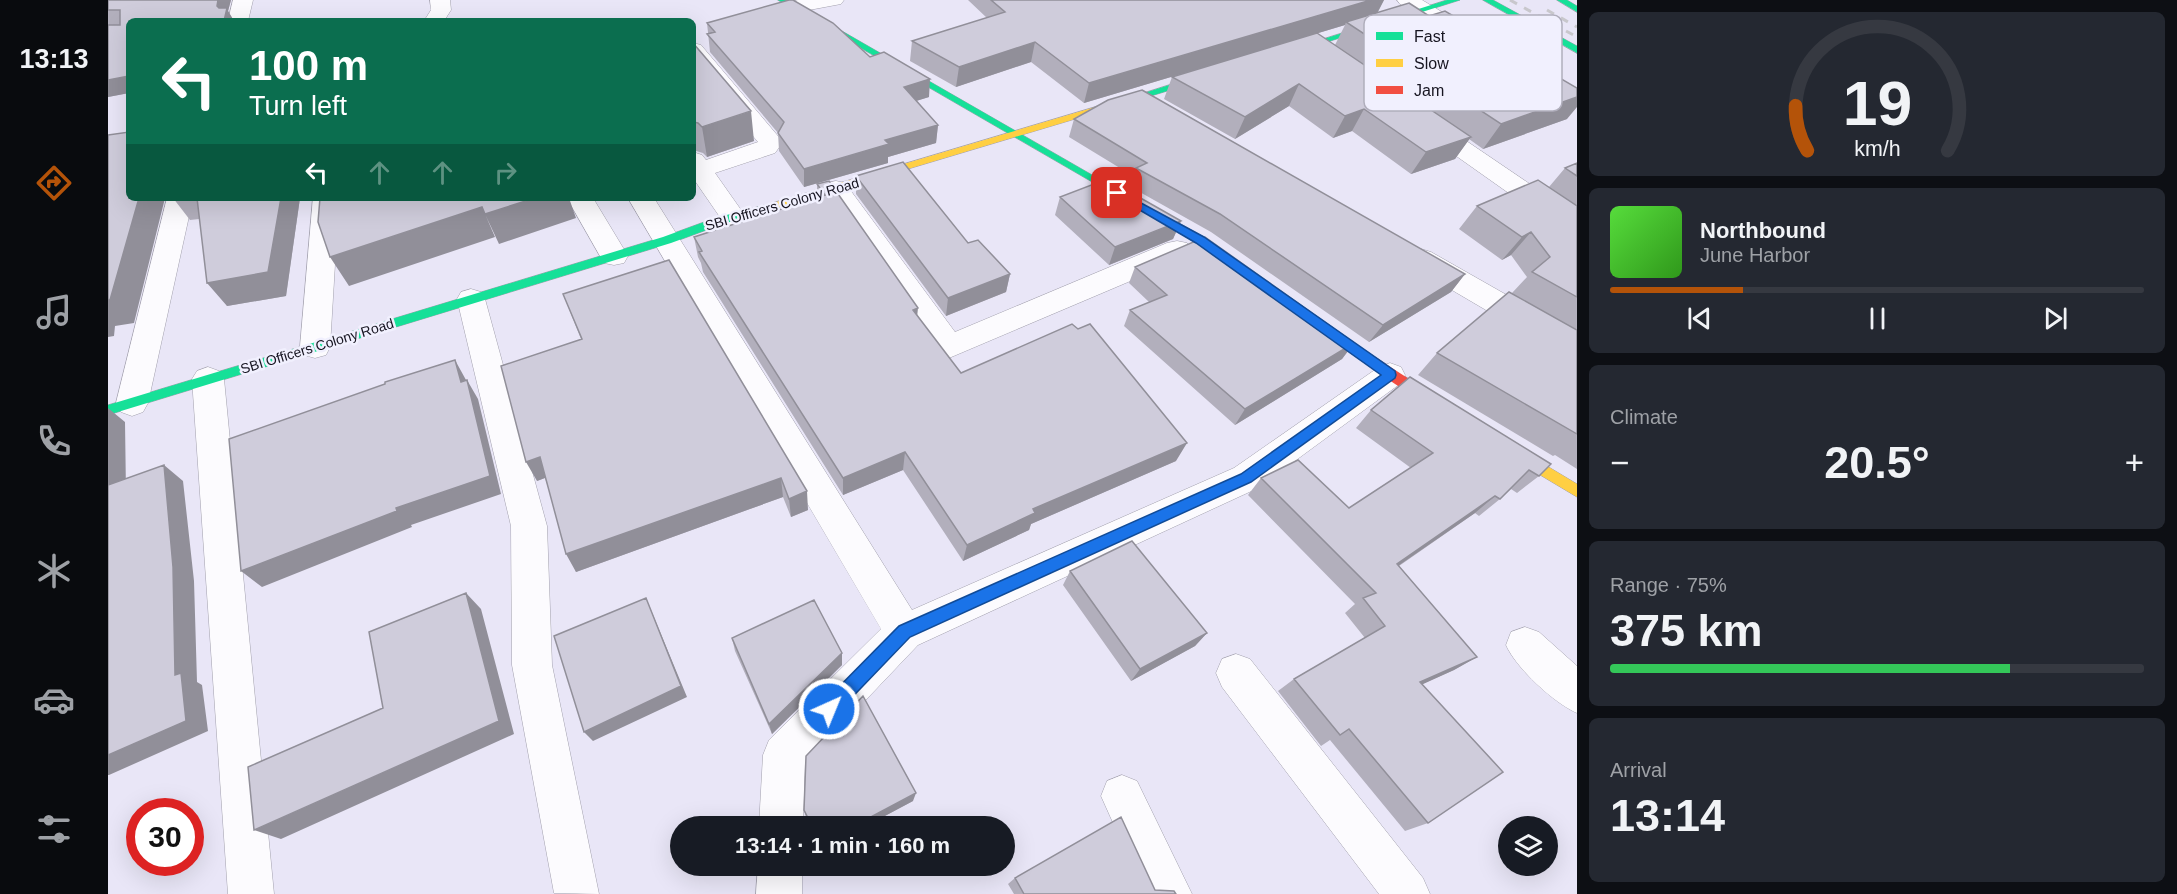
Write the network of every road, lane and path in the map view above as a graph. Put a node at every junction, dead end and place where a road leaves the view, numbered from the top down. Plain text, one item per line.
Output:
1 (243, 0) edge
2 (440, 0) edge
3 (834, 0) edge
4 (1456, 0) edge
5 (1487, 0) edge
6 (1561, 0) edge
7 (788, 3) edge
8 (1415, 5) edge
9 (1577, 9) edge
10 (1388, 15) edge
11 (1432, 15) edge
12 (1514, 15) edge
13 (239, 18) edge
14 (436, 18) edge
15 (1364, 24) edge
16 (1562, 42) edge
17 (1311, 44) junction
18 (1577, 50) edge
19 (696, 54) edge
20 (1268, 57) edge
21 (1340, 64) edge
22 (1225, 70) edge
23 (1139, 97) junction
24 (1407, 111) edge
25 (1169, 114) edge
26 (1014, 134) junction
27 (696, 170) edge
28 (696, 172) edge
29 (836, 189) junction
30 (179, 201) edge
31 (326, 201) edge
32 (588, 201) edge
33 (643, 201) edge
34 (726, 219) junction
35 (1577, 229) edge
36 (668, 240) junction
37 (1200, 240) junction
38 (1404, 249) edge
39 (614, 256) junction
40 (1247, 274) edge
41 (471, 300) junction
42 (1304, 314) edge
43 (315, 347) junction
44 (1577, 350) edge
45 (1390, 375) junction
46 (208, 380) junction
47 (120, 406) edge
48 (1449, 412) edge
49 (1488, 436) edge
50 (1577, 491) edge
51 (904, 632) junction
52 (1525, 645) dead end
53 (1236, 673) dead end
54 (1577, 693) edge
55 (1122, 796) dead end
56 (781, 816) edge
57 (780, 876) edge
58 (577, 893) edge
59 (251, 894) edge
60 (779, 894) edge
61 (1169, 894) edge
62 (1407, 894) edge

1 - 13 street
2 - 14 street
3 - 7 street
4 - 8 main road
5 - 12 main road
6 - 9 main road
7 - 26 main road
8 - 10 main road
8 - 11 street
15 - 17 main road
16 - 18 main road
17 - 20 main road
17 - 21 street
19 - 27 street
22 - 23 main road, SBI Officers Colony Road
23 - 25 street
23 - 26 main road, SBI Officers Colony Road
24 - 35 street
26 - 29 main road, SBI Officers Colony Road
26 - 37 main road
28 - 34 street
29 - 34 main road, SBI Officers Colony Road
29 - 37 street
30 - 47 street
31 - 43 street
32 - 39 street
33 - 36 street
34 - 36 main road, SBI Officers Colony Road
36 - 39 main road, SBI Officers Colony Road
36 - 51 street
37 - 40 main road
38 - 44 street
39 - 41 main road, SBI Officers Colony Road
41 - 43 main road, SBI Officers Colony Road
41 - 58 street
42 - 45 main road
43 - 46 main road, SBI Officers Colony Road
45 - 48 main road
45 - 51 street
46 - 47 main road, SBI Officers Colony Road
46 - 59 street
49 - 50 main road
51 - 56 street
52 - 54 street
53 - 62 street
55 - 61 street
57 - 60 street

